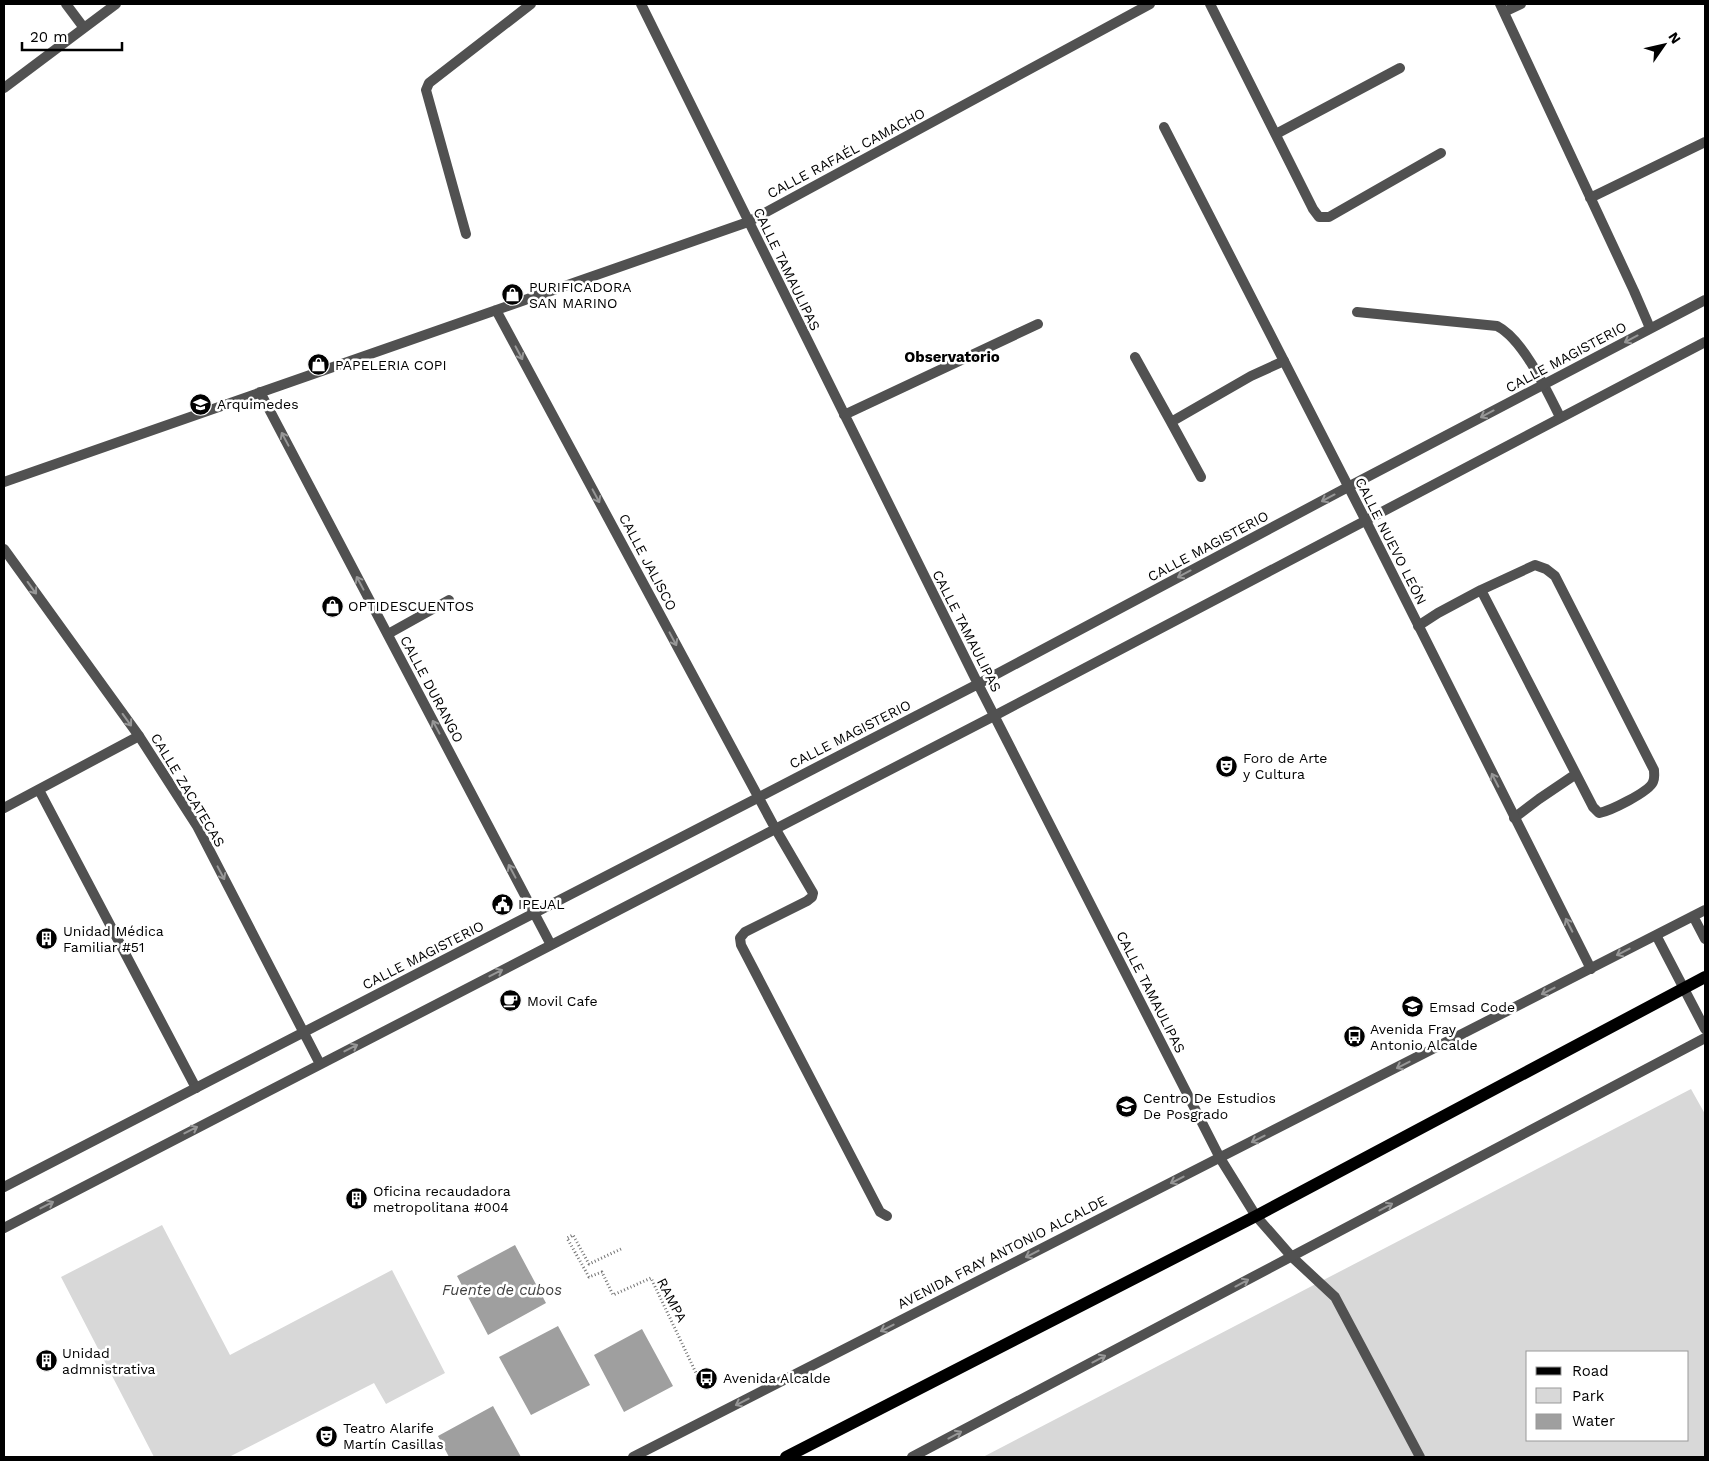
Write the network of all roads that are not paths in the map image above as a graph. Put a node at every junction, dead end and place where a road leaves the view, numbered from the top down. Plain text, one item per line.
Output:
1 (66, 4) edge
2 (116, 4) edge
3 (531, 4) edge
4 (640, 4) edge
5 (1150, 4) edge
6 (1210, 4) edge
7 (1521, 4) edge
8 (1502, 8) edge
9 (84, 28) junction
10 (1400, 68) dead end
11 (4, 88) edge
12 (1164, 127) dead end
13 (1276, 134) junction
14 (1705, 142) edge
15 (1441, 153) dead end
16 (1590, 198) junction
17 (748, 222) junction
18 (466, 234) dead end
19 (1705, 300) edge
20 (496, 310) junction
21 (1356, 312) dead end
22 (1038, 324) dead end
23 (1650, 328) junction
24 (1705, 342) edge
25 (1135, 357) dead end
26 (1284, 361) junction
27 (1543, 385) junction
28 (260, 392) junction
29 (844, 415) junction
30 (1560, 417) junction
31 (1171, 422) junction
32 (1201, 477) dead end
33 (4, 482) edge
34 (1348, 487) junction
35 (1366, 521) junction
36 (4, 549) edge
37 (1481, 590) junction
38 (449, 600) dead end
39 (1418, 626) junction
40 (388, 634) junction
41 (978, 684) junction
42 (994, 716) junction
43 (139, 736) junction
44 (1576, 774) junction
45 (39, 790) junction
46 (758, 797) junction
47 (4, 808) edge
48 (1514, 818) junction
49 (775, 828) junction
50 (1705, 910) edge
51 (534, 913) junction
52 (1693, 916) junction
53 (1656, 935) junction
54 (1705, 939) edge
55 (551, 945) junction
56 (1591, 968) junction
57 (1705, 976) edge
58 (1682, 988) junction
59 (1705, 1030) edge
60 (304, 1032) junction
61 (1705, 1038) edge
62 (320, 1064) junction
63 (196, 1088) junction
64 (1220, 1158) junction
65 (4, 1187) edge
66 (887, 1216) dead end
67 (1256, 1216) junction
68 (4, 1228) edge
69 (1292, 1257) junction
70 (633, 1457) edge
71 (786, 1457) edge
72 (912, 1457) edge
73 (1420, 1457) edge

1 - 9 street
2 - 9 street
3 - 18 street
4 - 17 street, CALLE TAMAULIPAS
5 - 17 street, CALLE RAFAÉL CAMACHO
6 - 13 street
7 - 8 street
8 - 16 street
9 - 11 street
10 - 13 street
12 - 26 street, CALLE NUEVO LEÓN
13 - 15 street
14 - 16 street
16 - 23 street
17 - 20 street, CALLE RAFAÉL CAMACHO
17 - 29 street, CALLE TAMAULIPAS
19 - 23 street, CALLE MAGISTERIO
20 - 28 street, CALLE RAFAÉL CAMACHO
20 -> 46 street, CALLE JALISCO
21 - 27 street
22 - 29 street
23 -> 27 street, CALLE MAGISTERIO
24 - 30 street
25 - 31 street
26 - 31 street
26 - 34 street, CALLE NUEVO LEÓN
27 - 30 street
27 -> 34 street, CALLE MAGISTERIO
28 - 33 street, CALLE RAFAÉL CAMACHO
40 -> 28 street, CALLE DURANGO
29 - 41 street, CALLE TAMAULIPAS
30 - 35 street
31 - 32 street
34 - 35 street, CALLE NUEVO LEÓN
34 -> 41 street, CALLE MAGISTERIO
35 - 39 street, CALLE NUEVO LEÓN
35 - 42 street
36 -> 43 street, CALLE ZACATECAS
37 - 39 street
37 - 44 street
37 - 44 street
38 - 40 street
48 -> 39 street, CALLE NUEVO LEÓN
51 -> 40 street, CALLE DURANGO
41 - 42 street, CALLE TAMAULIPAS
41 - 46 street, CALLE MAGISTERIO
42 - 49 street
42 - 64 street, CALLE TAMAULIPAS
43 - 45 street
43 -> 60 street, CALLE ZACATECAS
44 - 48 street
45 - 47 street
45 - 63 street
46 - 49 street, CALLE JALISCO
46 - 51 street, CALLE MAGISTERIO
56 -> 48 street, CALLE NUEVO LEÓN
49 - 55 street
49 - 66 street, CALLE JALISCO
50 - 52 street, AVENIDA FRAY ANTONIO ALCALDE
51 - 55 street, CALLE DURANGO
51 - 60 street, CALLE MAGISTERIO
52 - 53 street, AVENIDA FRAY ANTONIO ALCALDE
52 - 54 street
53 -> 56 street, AVENIDA FRAY ANTONIO ALCALDE
53 - 58 street
62 -> 55 street
56 -> 64 street, AVENIDA FRAY ANTONIO ALCALDE
57 - 58 main road
58 - 59 street
58 - 67 main road
60 - 62 street, CALLE ZACATECAS
60 - 63 street, CALLE MAGISTERIO
69 -> 61 street
68 -> 62 street
63 - 65 street, CALLE MAGISTERIO
64 - 67 street, CALLE TAMAULIPAS
64 -> 70 street, AVENIDA FRAY ANTONIO ALCALDE
67 - 69 street, CALLE TAMAULIPAS
67 - 71 main road
72 -> 69 street
69 - 73 street, CALLE TAMAULIPAS

